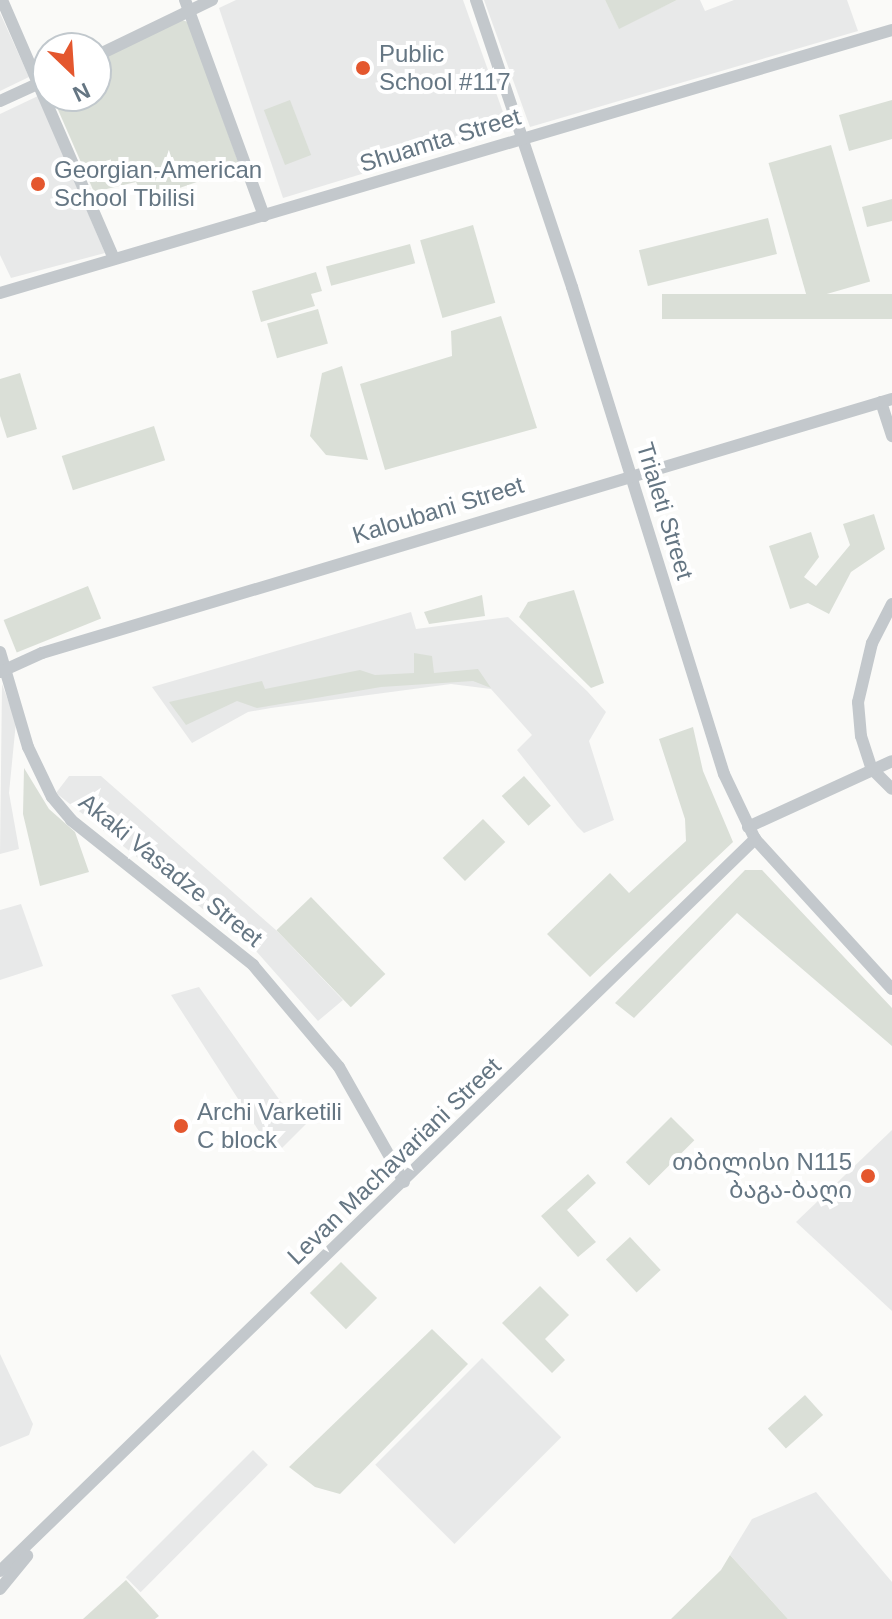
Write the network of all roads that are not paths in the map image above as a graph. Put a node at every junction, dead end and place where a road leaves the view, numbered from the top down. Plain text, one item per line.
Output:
1 (2, 0) edge
2 (212, 0) edge
3 (476, 0) edge
4 (188, 5) edge
5 (892, 30) edge
6 (112, 47) edge
7 (32, 58) edge
8 (32, 86) edge
9 (0, 101) edge
10 (56, 112) edge
11 (524, 138) junction
12 (264, 216) junction
13 (114, 259) junction
14 (0, 293) edge
15 (886, 400) edge
16 (892, 436) edge
17 (632, 475) junction
18 (892, 604) edge
19 (0, 652) edge
20 (3, 671) edge
21 (892, 761) edge
22 (872, 769) junction
23 (892, 789) edge
24 (748, 827) junction
25 (755, 839) junction
26 (892, 989) edge
27 (404, 1182) junction
28 (64, 1515) junction
29 (0, 1571) edge
30 (0, 1589) edge

1 - 7 street
2 - 4 street
3 - 11 street, Trialeti Street
4 - 6 street
4 - 12 street
5 - 11 street, Shuamta Street
8 - 9 street
10 - 13 street
11 - 12 street, Shuamta Street
11 - 17 street, Trialeti Street
12 - 13 street, Shuamta Street
13 - 14 street, Shuamta Street
15 - 16 street
15 - 17 street, Kaloubani Street
17 - 20 street, Kaloubani Street
17 - 24 street, Trialeti Street
18 - 22 street
19 - 20 street, Akaki Vasadze Street
20 - 27 street, Akaki Vasadze Street
21 - 22 street
22 - 23 street
22 - 24 street
24 - 25 street, Trialeti Street
25 - 26 street, Trialeti Street
25 - 27 street, Levan Machavariani Street
27 - 28 street, Levan Machavariani Street
28 - 29 street, Levan Machavariani Street
28 - 30 street, Levan Machavariani Street

